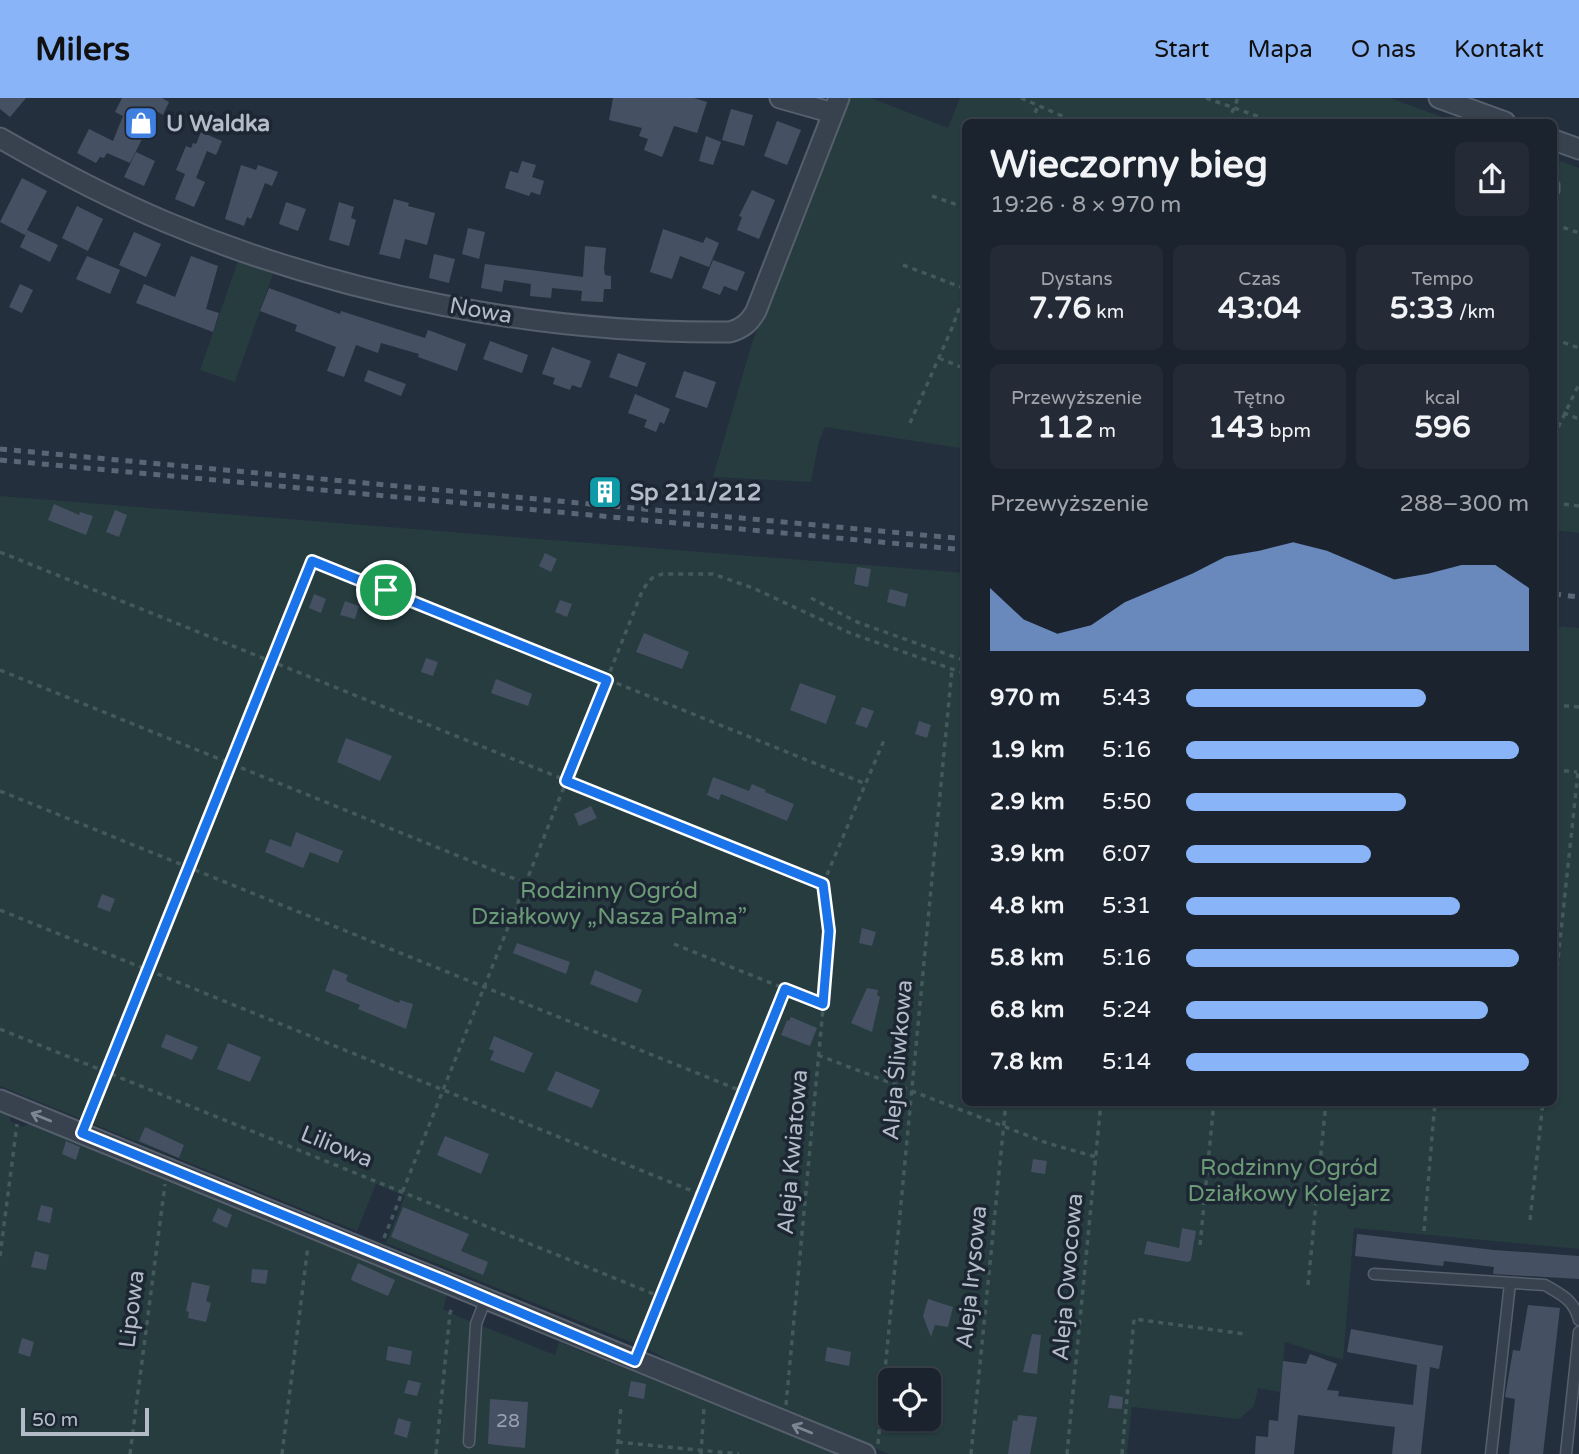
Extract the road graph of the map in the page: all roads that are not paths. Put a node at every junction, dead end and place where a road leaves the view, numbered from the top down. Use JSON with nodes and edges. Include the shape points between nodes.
{"nodes":[{"id":1,"x":780,"y":98,"type":"edge"},
{"id":2,"x":1439,"y":98,"type":"edge"},
{"id":3,"x":1474,"y":104,"type":"edge"},
{"id":4,"x":836,"y":106,"type":"edge"},
{"id":5,"x":1498,"y":119,"type":"edge"},
{"id":6,"x":0,"y":138,"type":"edge"},
{"id":7,"x":1557,"y":141,"type":"edge"},
{"id":8,"x":1579,"y":149,"type":"edge"},
{"id":9,"x":0,"y":1100,"type":"edge"},
{"id":10,"x":1374,"y":1274,"type":"dead end"},
{"id":11,"x":1510,"y":1283,"type":"junction"},
{"id":12,"x":486,"y":1298,"type":"junction"},
{"id":13,"x":1579,"y":1320,"type":"edge"},
{"id":14,"x":1579,"y":1332,"type":"edge"},
{"id":15,"x":469,"y":1442,"type":"dead end"},
{"id":16,"x":871,"y":1452,"type":"edge"},
{"id":17,"x":1491,"y":1454,"type":"edge"},
{"id":18,"x":1566,"y":1454,"type":"edge"}],
"edges":[{"from":1,"to":4,"type":"street"},
{"from":2,"to":3,"type":"street"},
{"from":3,"to":5,"type":"street"},
{"from":4,"to":6,"type":"street","name":"Nowa","via":[[756,311],[750,321],[730,332],[544,321],[321,276],[164,222]]},
{"from":7,"to":8,"type":"street"},
{"from":12,"to":9,"type":"street","one_way":true},
{"from":10,"to":11,"type":"lane"},
{"from":11,"to":13,"type":"lane","via":[[1545,1286],[1561,1294],[1575,1307]]},
{"from":11,"to":17,"type":"lane"},
{"from":12,"to":15,"type":"lane","via":[[476,1324]]},
{"from":16,"to":12,"type":"street","one_way":true,"via":[[785,1422]]},
{"from":14,"to":18,"type":"lane"}]}
